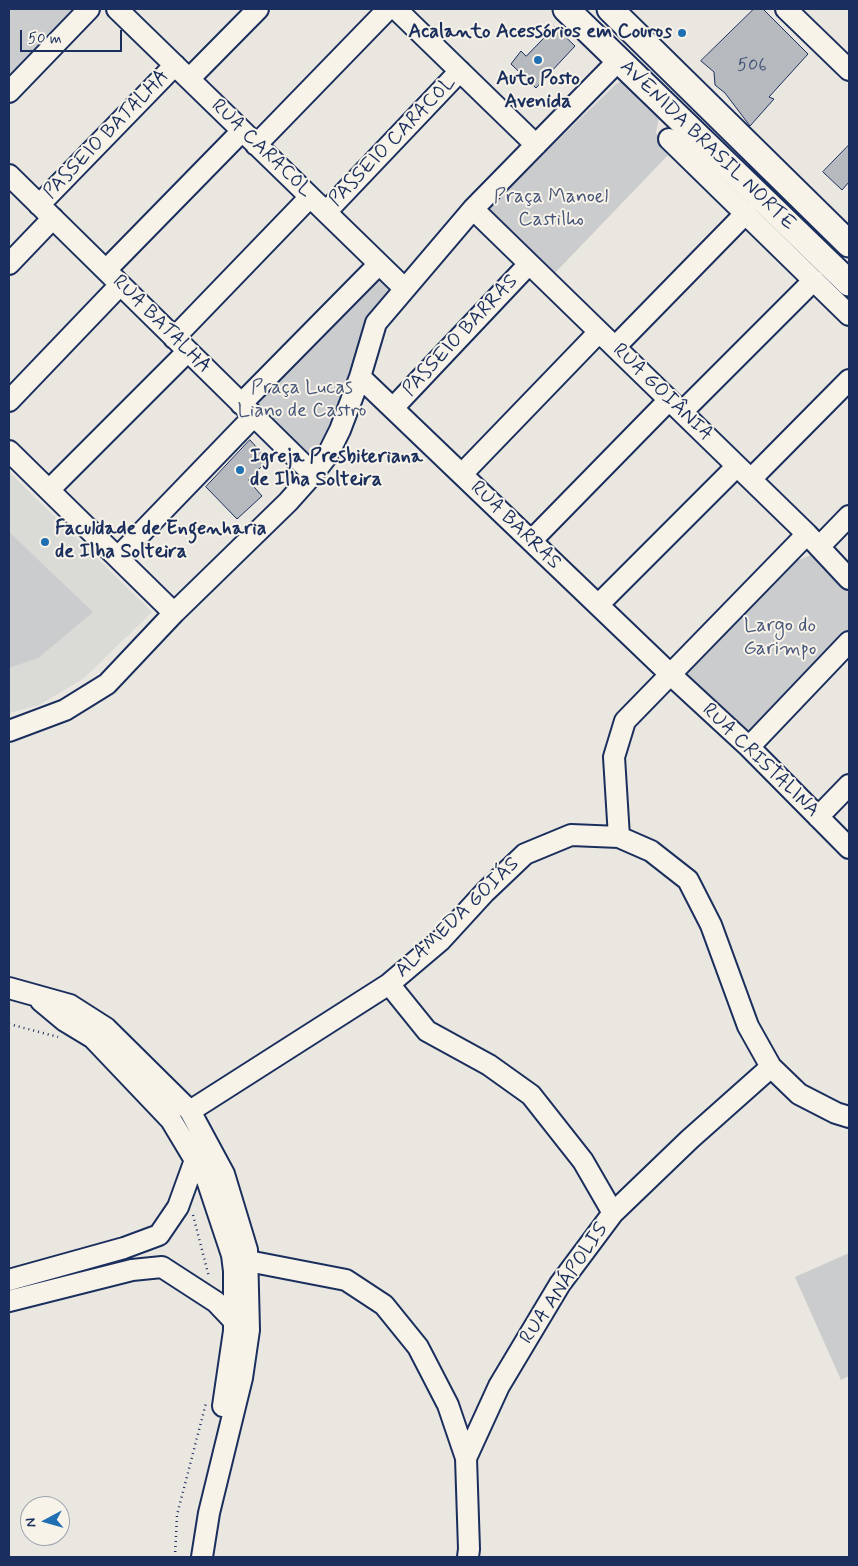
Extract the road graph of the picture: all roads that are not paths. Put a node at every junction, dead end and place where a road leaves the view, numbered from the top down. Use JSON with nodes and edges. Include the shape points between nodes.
{"nodes":[{"id":1,"x":89,"y":9,"type":"edge"},
{"id":2,"x":117,"y":9,"type":"edge"},
{"id":3,"x":258,"y":9,"type":"edge"},
{"id":4,"x":388,"y":9,"type":"edge"},
{"id":5,"x":396,"y":9,"type":"edge"},
{"id":6,"x":566,"y":9,"type":"edge"},
{"id":7,"x":610,"y":9,"type":"edge"},
{"id":8,"x":786,"y":9,"type":"edge"},
{"id":9,"x":619,"y":60,"type":"junction"},
{"id":10,"x":846,"y":60,"type":"edge"},
{"id":11,"x":175,"y":65,"type":"junction"},
{"id":12,"x":460,"y":71,"type":"junction"},
{"id":13,"x":189,"y":79,"type":"junction"},
{"id":14,"x":9,"y":92,"type":"edge"},
{"id":15,"x":242,"y":130,"type":"junction"},
{"id":16,"x":669,"y":139,"type":"dead end"},
{"id":17,"x":256,"y":144,"type":"junction"},
{"id":18,"x":536,"y":145,"type":"junction"},
{"id":19,"x":9,"y":175,"type":"edge"},
{"id":20,"x":310,"y":197,"type":"junction"},
{"id":21,"x":473,"y":209,"type":"junction"},
{"id":22,"x":46,"y":211,"type":"junction"},
{"id":23,"x":326,"y":212,"type":"junction"},
{"id":24,"x":746,"y":213,"type":"junction"},
{"id":25,"x":849,"y":244,"type":"edge"},
{"id":26,"x":9,"y":264,"type":"edge"},
{"id":27,"x":379,"y":264,"type":"junction"},
{"id":28,"x":529,"y":264,"type":"junction"},
{"id":29,"x":106,"y":270,"type":"junction"},
{"id":30,"x":814,"y":280,"type":"junction"},
{"id":31,"x":849,"y":283,"type":"edge"},
{"id":32,"x":120,"y":285,"type":"junction"},
{"id":33,"x":405,"y":289,"type":"junction"},
{"id":34,"x":849,"y":315,"type":"edge"},
{"id":35,"x":599,"y":332,"type":"junction"},
{"id":36,"x":181,"y":344,"type":"junction"},
{"id":37,"x":615,"y":347,"type":"junction"},
{"id":38,"x":360,"y":377,"type":"junction"},
{"id":39,"x":849,"y":380,"type":"edge"},
{"id":40,"x":9,"y":401,"type":"edge"},
{"id":41,"x":676,"y":406,"type":"junction"},
{"id":42,"x":393,"y":408,"type":"junction"},
{"id":43,"x":247,"y":410,"type":"junction"},
{"id":44,"x":9,"y":451,"type":"edge"},
{"id":45,"x":737,"y":466,"type":"junction"},
{"id":46,"x":313,"y":474,"type":"junction"},
{"id":47,"x":462,"y":474,"type":"junction"},
{"id":48,"x":751,"y":480,"type":"junction"},
{"id":49,"x":49,"y":490,"type":"junction"},
{"id":50,"x":849,"y":516,"type":"edge"},
{"id":51,"x":813,"y":540,"type":"junction"},
{"id":52,"x":531,"y":541,"type":"junction"},
{"id":53,"x":118,"y":557,"type":"junction"},
{"id":54,"x":847,"y":573,"type":"edge"},
{"id":55,"x":598,"y":606,"type":"junction"},
{"id":56,"x":174,"y":613,"type":"junction"},
{"id":57,"x":849,"y":642,"type":"edge"},
{"id":58,"x":670,"y":674,"type":"junction"},
{"id":59,"x":9,"y":731,"type":"edge"},
{"id":60,"x":749,"y":747,"type":"junction"},
{"id":61,"x":849,"y":785,"type":"edge"},
{"id":62,"x":818,"y":817,"type":"junction"},
{"id":63,"x":619,"y":837,"type":"junction"},
{"id":64,"x":849,"y":848,"type":"edge"},
{"id":65,"x":389,"y":984,"type":"junction"},
{"id":66,"x":9,"y":988,"type":"edge"},
{"id":67,"x":35,"y":996,"type":"junction"},
{"id":68,"x":770,"y":1068,"type":"junction"},
{"id":69,"x":190,"y":1111,"type":"junction"},
{"id":70,"x":849,"y":1117,"type":"edge"},
{"id":71,"x":195,"y":1160,"type":"junction"},
{"id":72,"x":613,"y":1212,"type":"junction"},
{"id":73,"x":134,"y":1245,"type":"junction"},
{"id":74,"x":248,"y":1261,"type":"junction"},
{"id":75,"x":139,"y":1269,"type":"junction"},
{"id":76,"x":9,"y":1280,"type":"edge"},
{"id":77,"x":9,"y":1301,"type":"edge"},
{"id":78,"x":234,"y":1321,"type":"junction"},
{"id":79,"x":466,"y":1458,"type":"junction"},
{"id":80,"x":192,"y":1557,"type":"edge"},
{"id":81,"x":202,"y":1557,"type":"edge"},
{"id":82,"x":468,"y":1557,"type":"edge"}],
"edges":[{"from":1,"to":14,"type":"street"},
{"from":2,"to":11,"type":"street","name":"RUA CARACOL"},
{"from":3,"to":13,"type":"street"},
{"from":4,"to":17,"type":"street"},
{"from":5,"to":12,"type":"street"},
{"from":6,"to":9,"type":"main road","name":"AVENIDA BRASIL NORTE"},
{"from":7,"to":25,"type":"main road","name":"AVENIDA BRASIL NORTE"},
{"from":8,"to":10,"type":"street"},
{"from":9,"to":18,"type":"street"},
{"from":9,"to":31,"type":"main road","name":"AVENIDA BRASIL NORTE"},
{"from":11,"to":13,"type":"street","name":"RUA CARACOL"},
{"from":11,"to":22,"type":"street","name":"PASSEIO BATALHA"},
{"from":12,"to":18,"type":"street"},
{"from":12,"to":23,"type":"street","name":"PASSEIO CARACOL"},
{"from":13,"to":15,"type":"street","name":"RUA CARACOL"},
{"from":15,"to":17,"type":"street","name":"RUA CARACOL"},
{"from":15,"to":29,"type":"street"},
{"from":16,"to":24,"type":"street"},
{"from":17,"to":20,"type":"street","name":"RUA CARACOL"},
{"from":18,"to":21,"type":"street"},
{"from":19,"to":22,"type":"street","name":"RUA BATALHA"},
{"from":20,"to":23,"type":"street","name":"RUA CARACOL"},
{"from":20,"to":36,"type":"street"},
{"from":21,"to":28,"type":"street","name":"RUA GOIÂNIA"},
{"from":21,"to":33,"type":"street"},
{"from":22,"to":26,"type":"street","name":"PASSEIO BATALHA"},
{"from":22,"to":29,"type":"street","name":"RUA BATALHA"},
{"from":23,"to":27,"type":"street","name":"RUA CARACOL"},
{"from":24,"to":30,"type":"street"},
{"from":24,"to":37,"type":"street"},
{"from":27,"to":33,"type":"street","name":"RUA CARACOL"},
{"from":27,"to":43,"type":"street"},
{"from":28,"to":35,"type":"street","name":"RUA GOIÂNIA"},
{"from":28,"to":42,"type":"street","name":"PASSEIO BARRAS"},
{"from":29,"to":32,"type":"street","name":"RUA BATALHA"},
{"from":30,"to":34,"type":"street"},
{"from":30,"to":41,"type":"street"},
{"from":32,"to":36,"type":"street","name":"RUA BATALHA"},
{"from":32,"to":40,"type":"street"},
{"from":33,"to":38,"type":"street","via":[[376,323]]},
{"from":35,"to":37,"type":"street","name":"RUA GOIÂNIA"},
{"from":35,"to":47,"type":"street"},
{"from":36,"to":43,"type":"street","name":"RUA BATALHA"},
{"from":36,"to":49,"type":"street"},
{"from":37,"to":41,"type":"street","name":"RUA GOIÂNIA"},
{"from":38,"to":42,"type":"street","name":"RUA BARRAS"},
{"from":38,"to":46,"type":"street","via":[[340,430],[327,456]]},
{"from":39,"to":48,"type":"street"},
{"from":41,"to":45,"type":"street","name":"RUA GOIÂNIA"},
{"from":41,"to":52,"type":"street"},
{"from":42,"to":47,"type":"street","name":"RUA BARRAS"},
{"from":43,"to":46,"type":"street","name":"RUA BATALHA"},
{"from":43,"to":53,"type":"street"},
{"from":44,"to":49,"type":"street"},
{"from":45,"to":48,"type":"street","name":"RUA GOIÂNIA"},
{"from":45,"to":55,"type":"street"},
{"from":46,"to":56,"type":"street"},
{"from":47,"to":52,"type":"street","name":"RUA BARRAS"},
{"from":48,"to":51,"type":"street","name":"RUA GOIÂNIA"},
{"from":49,"to":53,"type":"street"},
{"from":50,"to":51,"type":"street"},
{"from":51,"to":54,"type":"street","name":"RUA GOIÂNIA"},
{"from":51,"to":58,"type":"street"},
{"from":52,"to":55,"type":"street","name":"RUA BARRAS"},
{"from":53,"to":56,"type":"street"},
{"from":55,"to":58,"type":"street","name":"RUA BARRAS"},
{"from":56,"to":59,"type":"street","via":[[107,684],[65,710]]},
{"from":57,"to":60,"type":"street"},
{"from":58,"to":60,"type":"street","name":"RUA CRISTALINA"},
{"from":58,"to":63,"type":"street","via":[[625,722],[622,730],[614,757]]},
{"from":60,"to":62,"type":"street","name":"RUA CRISTALINA"},
{"from":61,"to":62,"type":"street"},
{"from":62,"to":64,"type":"street","name":"RUA CRISTALINA"},
{"from":63,"to":65,"type":"street","name":"ALAMEDA GOIÁS","via":[[571,835],[525,854],[441,940]]},
{"from":63,"to":68,"type":"street","name":"ALAMEDA GOIÁS","via":[[651,851],[688,880],[711,925],[748,1026]]},
{"from":65,"to":69,"type":"street","name":"ALAMEDA GOIÁS"},
{"from":65,"to":72,"type":"street","via":[[427,1031],[490,1065],[531,1094],[582,1161]]},
{"from":66,"to":67,"type":"street"},
{"from":67,"to":69,"type":"street","via":[[70,1005],[106,1028]]},
{"from":67,"to":71,"type":"street","via":[[65,1021],[94,1038],[171,1120]]},
{"from":68,"to":70,"type":"street","name":"ALAMEDA GOIÁS","via":[[799,1094]]},
{"from":68,"to":72,"type":"street","name":"RUA ANÁPOLIS"},
{"from":69,"to":74,"type":"street","via":[[224,1174]]},
{"from":71,"to":73,"type":"street","via":[[178,1207],[159,1235]]},
{"from":71,"to":78,"type":"street","via":[[207,1180],[232,1255]]},
{"from":72,"to":79,"type":"street","name":"RUA ANÁPOLIS","via":[[560,1284],[504,1377]]},
{"from":73,"to":75,"type":"street"},
{"from":73,"to":76,"type":"street"},
{"from":74,"to":79,"type":"street","via":[[346,1280],[384,1305],[418,1348],[448,1405]]},
{"from":74,"to":81,"type":"street","via":[[250,1330]]},
{"from":75,"to":77,"type":"street"},
{"from":75,"to":78,"type":"street","via":[[162,1267],[216,1302]]},
{"from":78,"to":80,"type":"street","via":[[221,1424],[199,1511]]},
{"from":79,"to":82,"type":"street","name":"RUA ANÁPOLIS"}]}
